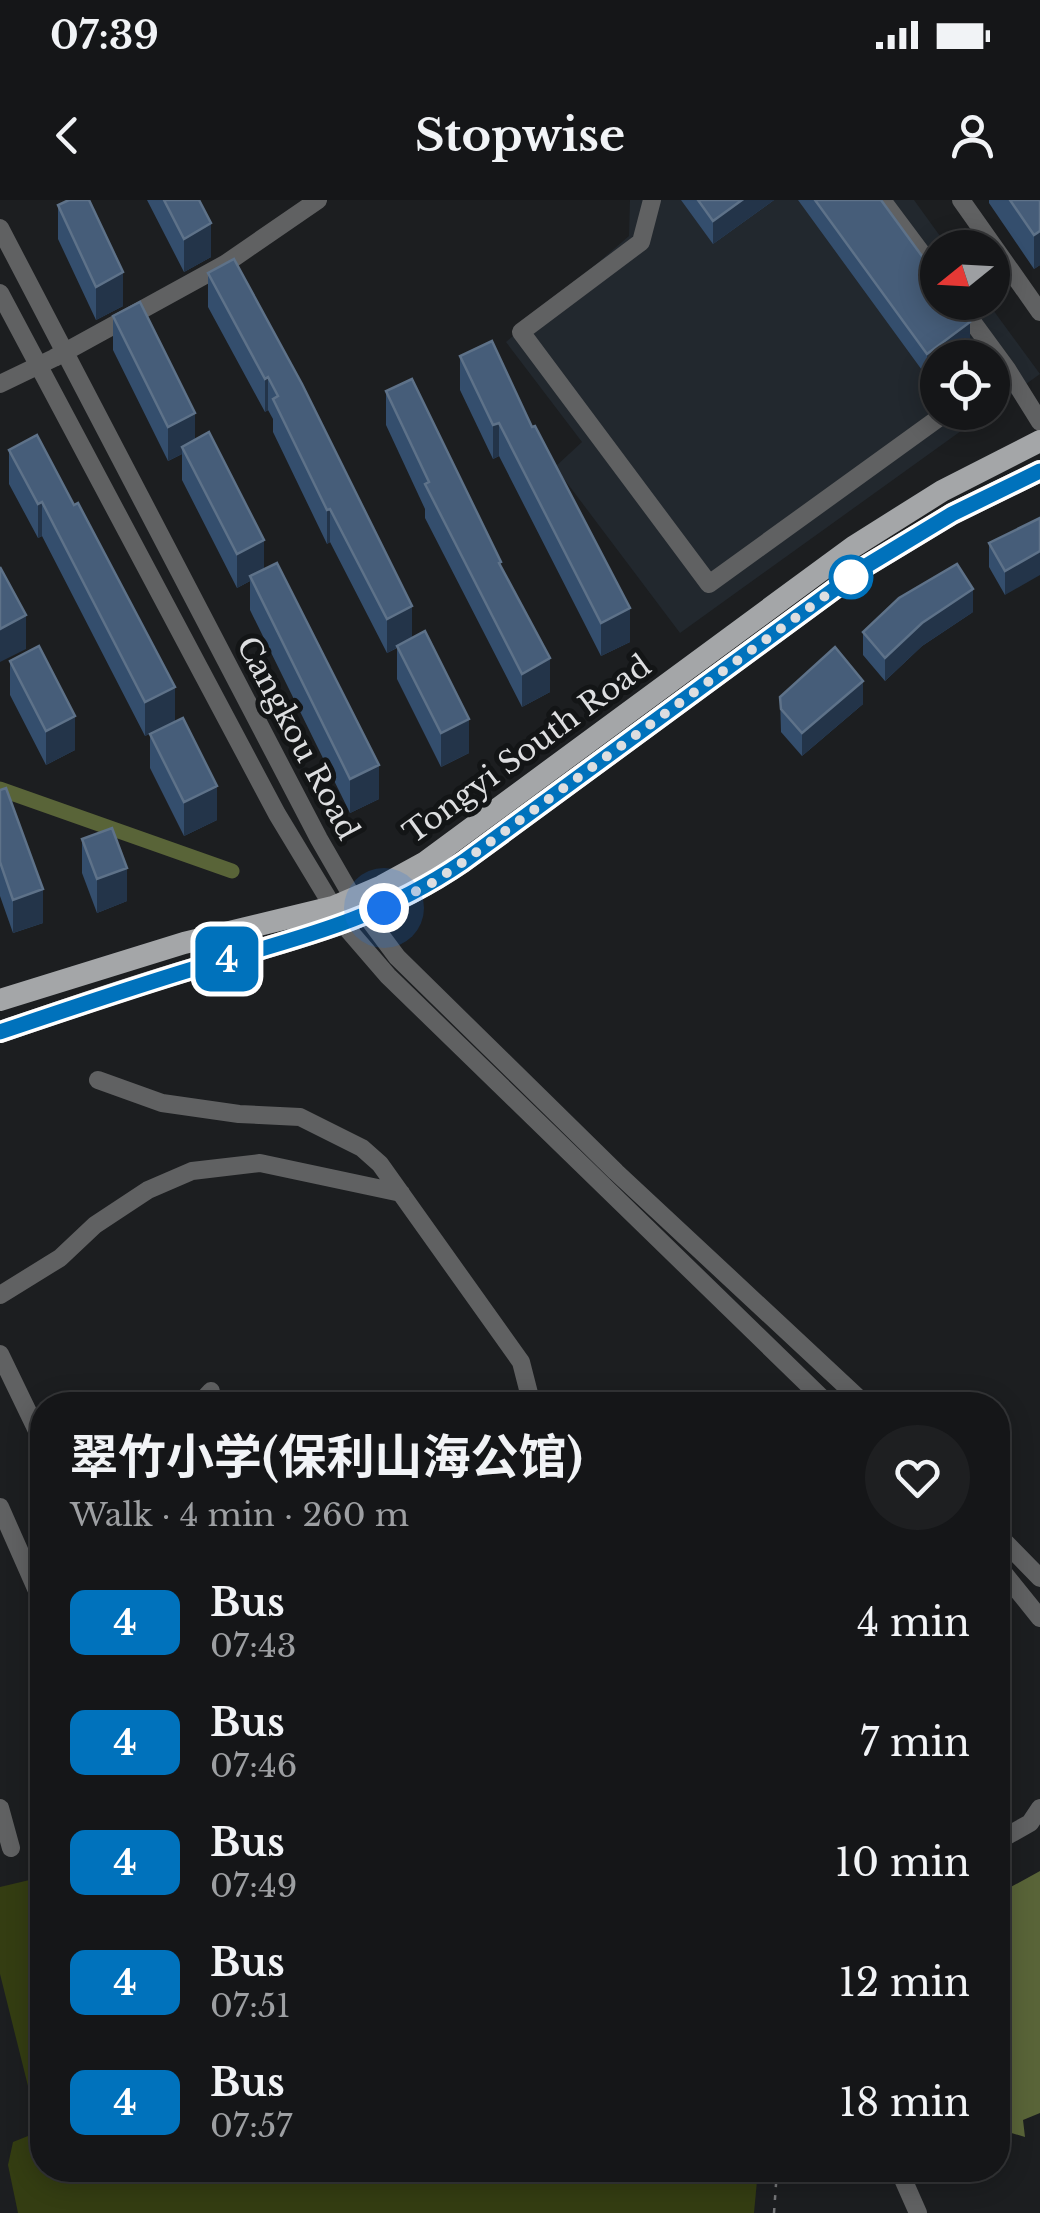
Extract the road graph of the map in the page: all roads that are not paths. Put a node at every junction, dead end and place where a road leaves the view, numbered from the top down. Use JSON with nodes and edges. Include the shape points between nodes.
{"nodes":[{"id":1,"x":318,"y":200,"type":"edge"},
{"id":2,"x":652,"y":200,"type":"edge"},
{"id":3,"x":882,"y":200,"type":"edge"},
{"id":4,"x":962,"y":200,"type":"edge"},
{"id":5,"x":0,"y":228,"type":"edge"},
{"id":6,"x":920,"y":250,"type":"edge"},
{"id":7,"x":1033,"y":287,"type":"edge"},
{"id":8,"x":0,"y":293,"type":"edge"},
{"id":9,"x":1040,"y":312,"type":"edge"},
{"id":10,"x":65,"y":352,"type":"junction"},
{"id":11,"x":40,"y":364,"type":"junction"},
{"id":12,"x":0,"y":384,"type":"edge"},
{"id":13,"x":1010,"y":386,"type":"edge"},
{"id":14,"x":1040,"y":422,"type":"edge"},
{"id":15,"x":922,"y":430,"type":"edge"},
{"id":16,"x":1040,"y":441,"type":"edge"},
{"id":17,"x":1040,"y":471,"type":"edge"},
{"id":18,"x":349,"y":912,"type":"junction"},
{"id":19,"x":0,"y":1000,"type":"edge"},
{"id":20,"x":0,"y":1032,"type":"edge"},
{"id":21,"x":98,"y":1080,"type":"dead end"},
{"id":22,"x":401,"y":1192,"type":"junction"},
{"id":23,"x":0,"y":1295,"type":"edge"},
{"id":24,"x":0,"y":1354,"type":"edge"},
{"id":25,"x":529,"y":1392,"type":"edge"},
{"id":26,"x":815,"y":1392,"type":"edge"},
{"id":27,"x":852,"y":1392,"type":"edge"},
{"id":28,"x":30,"y":1416,"type":"edge"},
{"id":29,"x":0,"y":1507,"type":"edge"},
{"id":30,"x":1010,"y":1547,"type":"edge"},
{"id":31,"x":30,"y":1575,"type":"edge"},
{"id":32,"x":1040,"y":1578,"type":"edge"},
{"id":33,"x":1010,"y":1581,"type":"edge"},
{"id":34,"x":1040,"y":1618,"type":"edge"},
{"id":35,"x":0,"y":1808,"type":"edge"},
{"id":36,"x":1040,"y":1808,"type":"edge"},
{"id":37,"x":1010,"y":1834,"type":"edge"},
{"id":38,"x":11,"y":1848,"type":"dead end"},
{"id":39,"x":904,"y":2182,"type":"edge"},
{"id":40,"x":918,"y":2213,"type":"edge"}],
"edges":[{"from":1,"to":10,"type":"street","via":[[225,264]]},
{"from":2,"to":15,"type":"street","via":[[640,242],[520,332],[709,584]]},
{"from":3,"to":6,"type":"street"},
{"from":4,"to":7,"type":"street"},
{"from":5,"to":10,"type":"street","name":"Cangkou Road"},
{"from":7,"to":9,"type":"street"},
{"from":8,"to":11,"type":"street","name":"Cangkou Road"},
{"from":10,"to":11,"type":"street"},
{"from":10,"to":18,"type":"street","name":"Cangkou Road"},
{"from":11,"to":12,"type":"street"},
{"from":11,"to":18,"type":"street","name":"Cangkou Road","via":[[277,814]]},
{"from":13,"to":14,"type":"street"},
{"from":16,"to":18,"type":"main road","name":"Tongyi South Road","via":[[852,547]]},
{"from":17,"to":18,"type":"main road","name":"Tongyi South Road","via":[[866,566],[432,883]]},
{"from":18,"to":19,"type":"main road","name":"Tongyi South Road","via":[[184,943]]},
{"from":18,"to":20,"type":"main road","name":"Tongyi South Road"},
{"from":18,"to":26,"type":"street","name":"Cangkou Road","via":[[388,976]]},
{"from":18,"to":27,"type":"street","name":"Cangkou Road"},
{"from":21,"to":22,"type":"street","via":[[162,1103],[300,1118],[362,1148]]},
{"from":22,"to":23,"type":"street","via":[[260,1163],[192,1171],[148,1190]]},
{"from":22,"to":25,"type":"street","via":[[521,1362]]},
{"from":24,"to":28,"type":"street"},
{"from":29,"to":31,"type":"street"},
{"from":30,"to":32,"type":"street"},
{"from":33,"to":34,"type":"street"},
{"from":35,"to":38,"type":"street"},
{"from":36,"to":37,"type":"street"},
{"from":39,"to":40,"type":"street"}]}
